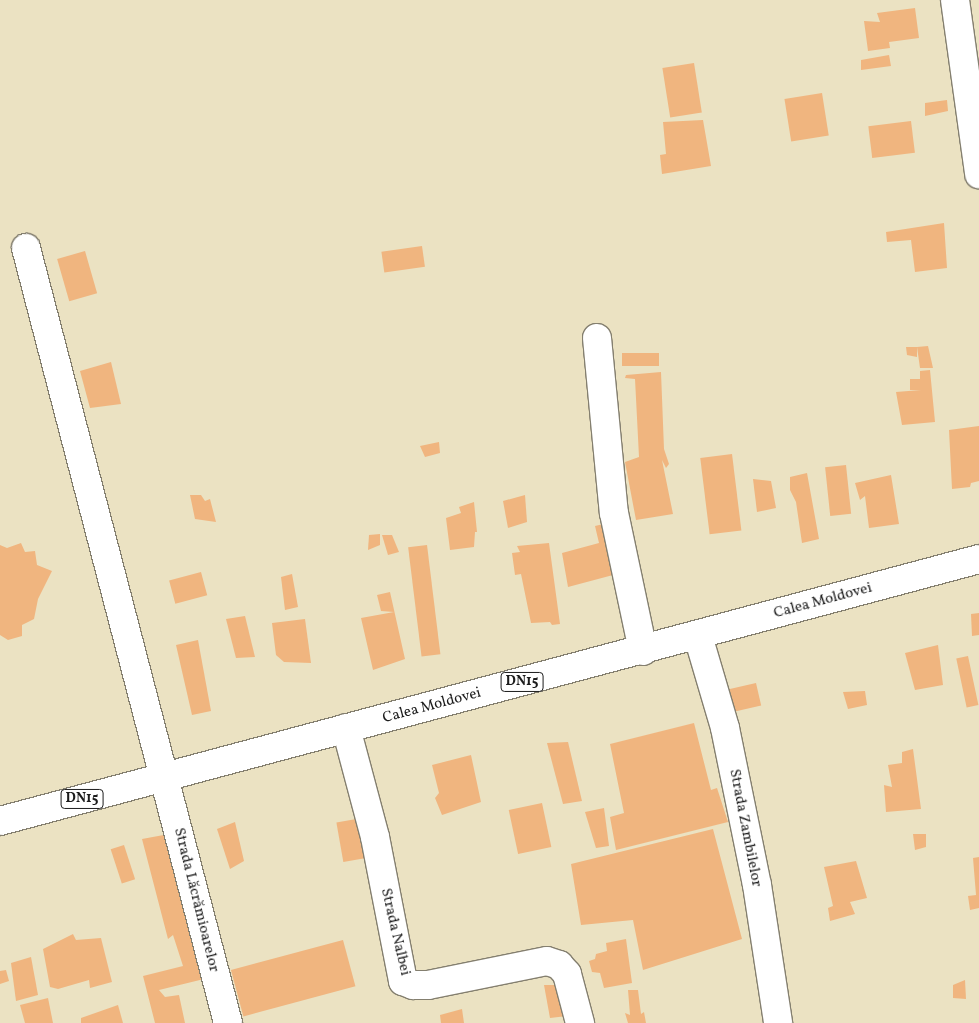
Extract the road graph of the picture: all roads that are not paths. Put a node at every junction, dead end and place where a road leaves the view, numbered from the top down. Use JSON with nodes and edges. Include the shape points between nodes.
{"nodes":[{"id":1,"x":955,"y":0,"type":"edge"},
{"id":2,"x":979,"y":174,"type":"edge"},
{"id":3,"x":26,"y":248,"type":"dead end"},
{"id":4,"x":597,"y":338,"type":"dead end"},
{"id":5,"x":979,"y":559,"type":"edge"},
{"id":6,"x":698,"y":636,"type":"junction"},
{"id":7,"x":643,"y":651,"type":"junction"},
{"id":8,"x":346,"y":728,"type":"junction"},
{"id":9,"x":165,"y":776,"type":"junction"},
{"id":10,"x":0,"y":821,"type":"edge"},
{"id":11,"x":228,"y":1023,"type":"edge"},
{"id":12,"x":580,"y":1023,"type":"edge"},
{"id":13,"x":778,"y":1023,"type":"edge"}],
"edges":[{"from":1,"to":2,"type":"street"},
{"from":3,"to":9,"type":"street","name":"Strada Lăcrămioarelor"},
{"from":4,"to":7,"type":"street","via":[[614,513]]},
{"from":5,"to":6,"type":"street","name":"Calea Moldovei","number":"DN15"},
{"from":6,"to":7,"type":"street","name":"Calea Moldovei","number":"DN15"},
{"from":6,"to":13,"type":"street","name":"Strada Zambilelor","via":[[725,728],[757,885]]},
{"from":7,"to":8,"type":"street","name":"Calea Moldovei","number":"DN15"},
{"from":8,"to":9,"type":"street","name":"Calea Moldovei","number":"DN15"},
{"from":8,"to":12,"type":"street","name":"Strada Nalbei","via":[[375,837],[404,981],[428,985],[548,961],[559,965],[567,974]]},
{"from":9,"to":10,"type":"street","name":"Calea Moldovei","number":"DN15"},
{"from":9,"to":11,"type":"street","name":"Strada Lăcrămioarelor"}]}
